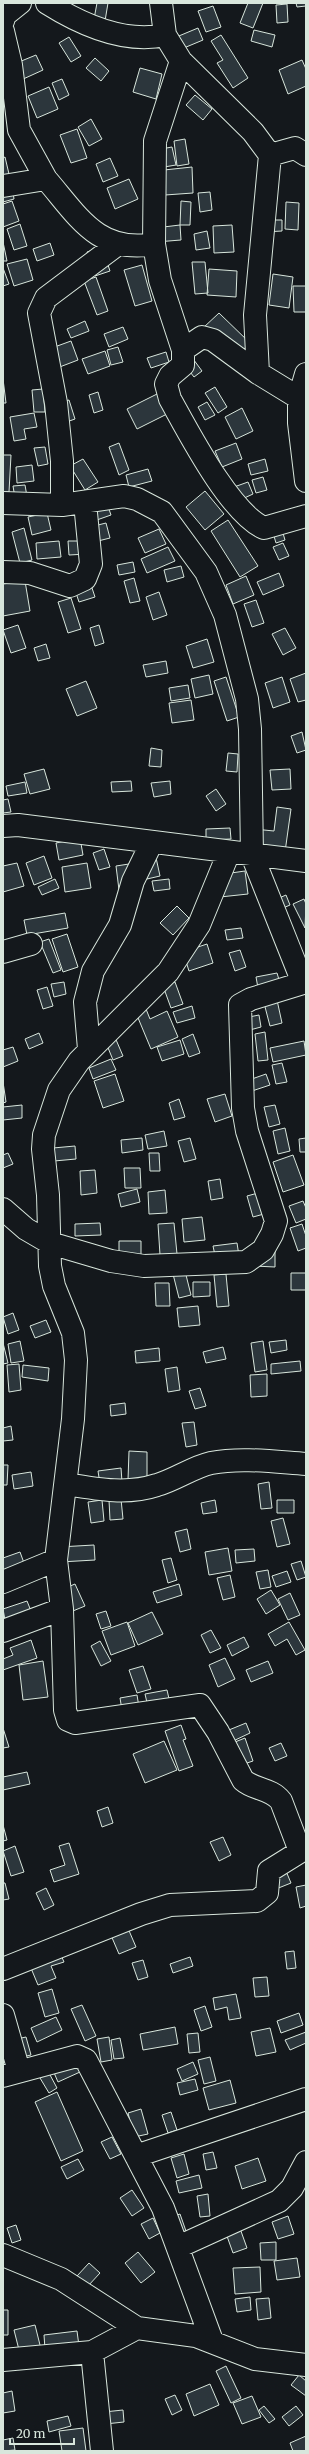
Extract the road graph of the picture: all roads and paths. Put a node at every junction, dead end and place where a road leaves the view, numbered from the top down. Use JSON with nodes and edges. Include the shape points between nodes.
{"nodes":[{"id":1,"x":20,"y":3,"type":"edge"},
{"id":2,"x":161,"y":3,"type":"edge"},
{"id":3,"x":55,"y":5,"type":"edge"},
{"id":4,"x":3,"y":21,"type":"edge"},
{"id":5,"x":3,"y":31,"type":"edge"},
{"id":6,"x":165,"y":35,"type":"junction"},
{"id":7,"x":181,"y":61,"type":"junction"},
{"id":8,"x":270,"y":155,"type":"junction"},
{"id":9,"x":306,"y":155,"type":"edge"},
{"id":10,"x":46,"y":179,"type":"junction"},
{"id":11,"x":3,"y":186,"type":"edge"},
{"id":12,"x":118,"y":244,"type":"junction"},
{"id":13,"x":154,"y":244,"type":"junction"},
{"id":14,"x":182,"y":350,"type":"junction"},
{"id":15,"x":258,"y":373,"type":"junction"},
{"id":16,"x":306,"y":374,"type":"edge"},
{"id":17,"x":299,"y":398,"type":"junction"},
{"id":18,"x":306,"y":481,"type":"edge"},
{"id":19,"x":3,"y":502,"type":"edge"},
{"id":20,"x":85,"y":503,"type":"junction"},
{"id":21,"x":62,"y":505,"type":"junction"},
{"id":22,"x":306,"y":516,"type":"edge"},
{"id":23,"x":3,"y":572,"type":"edge"},
{"id":24,"x":3,"y":826,"type":"edge"},
{"id":25,"x":152,"y":842,"type":"junction"},
{"id":26,"x":229,"y":852,"type":"junction"},
{"id":27,"x":252,"y":855,"type":"junction"},
{"id":28,"x":306,"y":861,"type":"edge"},
{"id":29,"x":31,"y":944,"type":"dead end"},
{"id":30,"x":3,"y":952,"type":"edge"},
{"id":31,"x":304,"y":984,"type":"edge"},
{"id":32,"x":89,"y":1049,"type":"junction"},
{"id":33,"x":3,"y":1209,"type":"edge"},
{"id":34,"x":50,"y":1243,"type":"junction"},
{"id":35,"x":306,"y":1464,"type":"edge"},
{"id":36,"x":66,"y":1484,"type":"junction"},
{"id":37,"x":56,"y":1560,"type":"junction"},
{"id":38,"x":3,"y":1582,"type":"edge"},
{"id":39,"x":62,"y":1609,"type":"junction"},
{"id":40,"x":3,"y":1631,"type":"edge"},
{"id":41,"x":303,"y":1850,"type":"edge"},
{"id":42,"x":3,"y":1969,"type":"edge"},
{"id":43,"x":3,"y":2015,"type":"edge"},
{"id":44,"x":11,"y":2074,"type":"edge"},
{"id":45,"x":306,"y":2099,"type":"edge"},
{"id":46,"x":136,"y":2156,"type":"junction"},
{"id":47,"x":306,"y":2162,"type":"edge"},
{"id":48,"x":178,"y":2247,"type":"junction"},
{"id":49,"x":3,"y":2256,"type":"edge"},
{"id":50,"x":137,"y":2328,"type":"junction"},
{"id":51,"x":212,"y":2341,"type":"junction"},
{"id":52,"x":92,"y":2352,"type":"junction"},
{"id":53,"x":3,"y":2360,"type":"edge"},
{"id":54,"x":306,"y":2365,"type":"edge"},
{"id":55,"x":102,"y":2451,"type":"edge"}],
"edges":[{"from":1,"to":4,"type":"street","via":[[5,15]]},
{"from":2,"to":6,"type":"street"},
{"from":3,"to":6,"type":"street","via":[[107,32],[138,39]]},
{"from":5,"to":10,"type":"street","via":[[11,66],[19,130]]},
{"from":6,"to":7,"type":"street"},
{"from":7,"to":8,"type":"street","via":[[253,132]]},
{"from":7,"to":13,"type":"street","via":[[155,141]]},
{"from":8,"to":9,"type":"street","via":[[295,148]]},
{"from":8,"to":15,"type":"street","via":[[255,315]]},
{"from":10,"to":11,"type":"street"},
{"from":10,"to":12,"type":"street","via":[[87,226],[104,239]]},
{"from":12,"to":13,"type":"street","via":[[136,247]]},
{"from":12,"to":21,"type":"street","via":[[46,298],[39,313],[56,403],[62,461]]},
{"from":13,"to":14,"type":"street","via":[[160,280]]},
{"from":14,"to":15,"type":"street","via":[[202,337],[208,338]]},
{"from":14,"to":22,"type":"street","via":[[183,365],[170,376],[166,384],[170,399],[225,491],[248,518],[264,528]]},
{"from":15,"to":17,"type":"street"},
{"from":16,"to":17,"type":"street"},
{"from":17,"to":18,"type":"street","via":[[299,423]]},
{"from":19,"to":21,"type":"street"},
{"from":20,"to":21,"type":"street"},
{"from":20,"to":23,"type":"street","via":[[91,564],[85,579],[70,586],[30,573]]},
{"from":20,"to":27,"type":"street","via":[[124,496],[151,505],[162,512],[174,526],[206,572],[225,615],[247,699],[250,729]]},
{"from":24,"to":25,"type":"street","via":[[18,825]]},
{"from":25,"to":26,"type":"street"},
{"from":25,"to":32,"type":"street","via":[[133,881],[120,926],[93,971],[88,985],[85,1002]]},
{"from":26,"to":27,"type":"street"},
{"from":26,"to":32,"type":"street","via":[[199,925],[168,972]]},
{"from":27,"to":28,"type":"street"},
{"from":27,"to":31,"type":"street"},
{"from":29,"to":30,"type":"street"},
{"from":31,"to":34,"type":"street","via":[[251,999],[240,1005],[243,1108],[247,1131],[276,1221],[263,1250],[246,1262],[144,1266],[111,1261]]},
{"from":32,"to":34,"type":"street","via":[[59,1090],[44,1135],[43,1155]]},
{"from":33,"to":34,"type":"street","via":[[26,1229]]},
{"from":34,"to":36,"type":"street","via":[[50,1266],[54,1286],[72,1333],[76,1360]]},
{"from":35,"to":36,"type":"street","via":[[244,1461],[212,1463],[156,1486],[135,1490],[105,1490]]},
{"from":36,"to":37,"type":"street"},
{"from":37,"to":38,"type":"street"},
{"from":37,"to":39,"type":"street"},
{"from":39,"to":40,"type":"street"},
{"from":39,"to":41,"type":"street","via":[[64,1703],[68,1720],[75,1723],[200,1705],[218,1732],[243,1780],[249,1786],[278,1796]]},
{"from":41,"to":42,"type":"street","via":[[269,1871],[267,1894],[258,1901],[170,1905]]},
{"from":43,"to":44,"type":"street"},
{"from":44,"to":46,"type":"street","via":[[77,2056],[86,2060]]},
{"from":45,"to":46,"type":"street"},
{"from":46,"to":48,"type":"street","via":[[163,2208]]},
{"from":47,"to":48,"type":"street","via":[[292,2188],[279,2201]]},
{"from":48,"to":51,"type":"street"},
{"from":49,"to":50,"type":"street","via":[[61,2279]]},
{"from":50,"to":51,"type":"street","via":[[196,2336]]},
{"from":50,"to":52,"type":"street"},
{"from":51,"to":54,"type":"street","via":[[255,2360]]},
{"from":52,"to":53,"type":"street"},
{"from":52,"to":55,"type":"street"}]}
